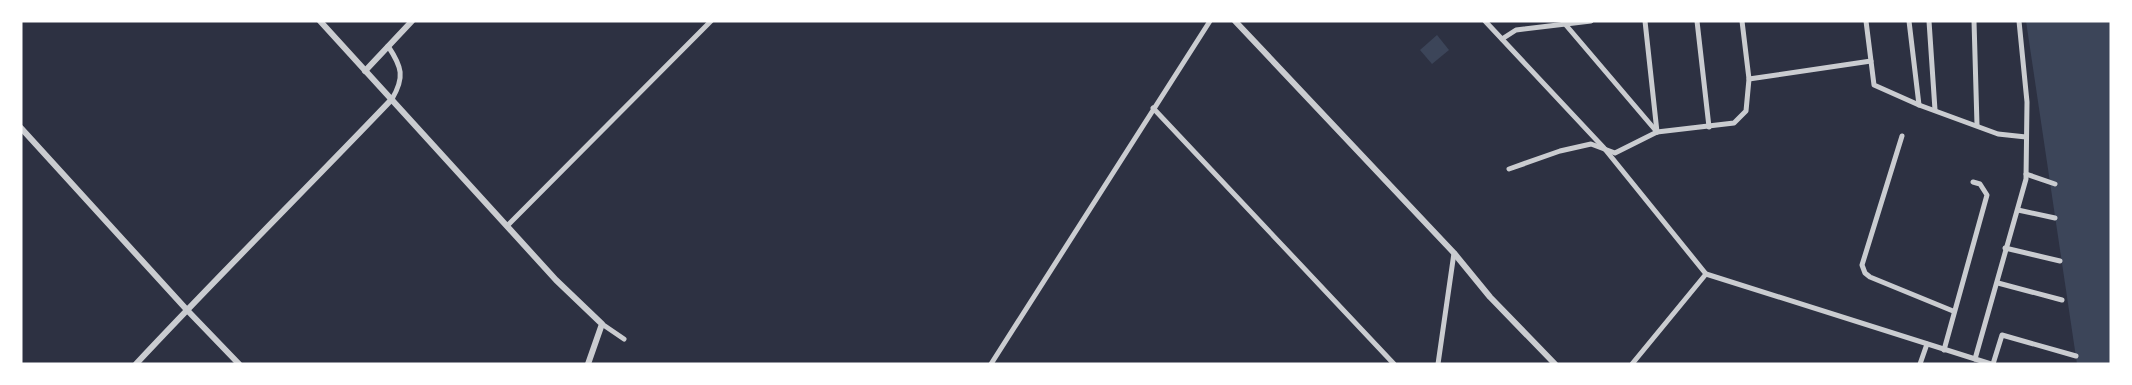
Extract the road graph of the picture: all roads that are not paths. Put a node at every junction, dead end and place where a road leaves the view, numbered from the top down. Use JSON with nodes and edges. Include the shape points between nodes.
{"nodes":[{"id":1,"x":320,"y":21,"type":"edge"},
{"id":2,"x":412,"y":21,"type":"edge"},
{"id":3,"x":711,"y":21,"type":"edge"},
{"id":4,"x":1210,"y":21,"type":"edge"},
{"id":5,"x":1235,"y":21,"type":"edge"},
{"id":6,"x":1485,"y":21,"type":"edge"},
{"id":7,"x":1591,"y":21,"type":"edge"},
{"id":8,"x":1645,"y":21,"type":"edge"},
{"id":9,"x":1697,"y":21,"type":"edge"},
{"id":10,"x":1742,"y":21,"type":"edge"},
{"id":11,"x":1866,"y":21,"type":"edge"},
{"id":12,"x":1909,"y":21,"type":"edge"},
{"id":13,"x":1929,"y":21,"type":"edge"},
{"id":14,"x":1974,"y":21,"type":"edge"},
{"id":15,"x":2019,"y":21,"type":"edge"},
{"id":16,"x":1565,"y":24,"type":"junction"},
{"id":17,"x":1502,"y":39,"type":"junction"},
{"id":18,"x":388,"y":46,"type":"junction"},
{"id":19,"x":1871,"y":61,"type":"junction"},
{"id":20,"x":365,"y":70,"type":"junction"},
{"id":21,"x":1749,"y":79,"type":"junction"},
{"id":22,"x":392,"y":99,"type":"junction"},
{"id":23,"x":1919,"y":106,"type":"junction"},
{"id":24,"x":1153,"y":108,"type":"junction"},
{"id":25,"x":1935,"y":110,"type":"junction"},
{"id":26,"x":1977,"y":125,"type":"junction"},
{"id":27,"x":1709,"y":127,"type":"junction"},
{"id":28,"x":21,"y":128,"type":"edge"},
{"id":29,"x":1657,"y":132,"type":"junction"},
{"id":30,"x":1902,"y":136,"type":"dead end"},
{"id":31,"x":2026,"y":137,"type":"junction"},
{"id":32,"x":1604,"y":148,"type":"junction"},
{"id":33,"x":1509,"y":170,"type":"dead end"},
{"id":34,"x":2026,"y":174,"type":"junction"},
{"id":35,"x":1973,"y":182,"type":"dead end"},
{"id":36,"x":2055,"y":184,"type":"dead end"},
{"id":37,"x":2018,"y":210,"type":"junction"},
{"id":38,"x":2055,"y":218,"type":"dead end"},
{"id":39,"x":507,"y":226,"type":"junction"},
{"id":40,"x":2005,"y":248,"type":"junction"},
{"id":41,"x":1454,"y":253,"type":"junction"},
{"id":42,"x":2060,"y":260,"type":"dead end"},
{"id":43,"x":1706,"y":274,"type":"junction"},
{"id":44,"x":1998,"y":283,"type":"junction"},
{"id":45,"x":2062,"y":300,"type":"dead end"},
{"id":46,"x":187,"y":310,"type":"junction"},
{"id":47,"x":1954,"y":311,"type":"junction"},
{"id":48,"x":602,"y":324,"type":"junction"},
{"id":49,"x":624,"y":339,"type":"dead end"},
{"id":50,"x":1927,"y":344,"type":"junction"},
{"id":51,"x":1944,"y":350,"type":"junction"},
{"id":52,"x":2076,"y":356,"type":"dead end"},
{"id":53,"x":1975,"y":359,"type":"junction"},
{"id":54,"x":136,"y":364,"type":"edge"},
{"id":55,"x":239,"y":364,"type":"edge"},
{"id":56,"x":588,"y":364,"type":"edge"},
{"id":57,"x":991,"y":364,"type":"edge"},
{"id":58,"x":1394,"y":364,"type":"edge"},
{"id":59,"x":1438,"y":364,"type":"edge"},
{"id":60,"x":1554,"y":364,"type":"edge"},
{"id":61,"x":1632,"y":364,"type":"edge"},
{"id":62,"x":1920,"y":364,"type":"edge"},
{"id":63,"x":1992,"y":364,"type":"edge"}],
"edges":[{"from":1,"to":20,"type":"street"},
{"from":2,"to":18,"type":"street"},
{"from":3,"to":39,"type":"street"},
{"from":4,"to":24,"type":"street"},
{"from":5,"to":41,"type":"street"},
{"from":6,"to":17,"type":"street"},
{"from":7,"to":16,"type":"street"},
{"from":8,"to":29,"type":"street"},
{"from":9,"to":27,"type":"street"},
{"from":10,"to":21,"type":"street"},
{"from":11,"to":19,"type":"street"},
{"from":12,"to":23,"type":"street"},
{"from":13,"to":25,"type":"street"},
{"from":14,"to":26,"type":"street"},
{"from":15,"to":31,"type":"street","via":[[2027,102]]},
{"from":16,"to":17,"type":"street","via":[[1516,30]]},
{"from":16,"to":29,"type":"street"},
{"from":17,"to":32,"type":"street"},
{"from":18,"to":20,"type":"street"},
{"from":18,"to":22,"type":"street","via":[[397,60],[401,78]]},
{"from":19,"to":21,"type":"street"},
{"from":19,"to":23,"type":"street","via":[[1874,85]]},
{"from":20,"to":22,"type":"street"},
{"from":21,"to":27,"type":"street","via":[[1746,111],[1734,124]]},
{"from":22,"to":39,"type":"street"},
{"from":22,"to":46,"type":"street"},
{"from":23,"to":25,"type":"street"},
{"from":24,"to":57,"type":"street"},
{"from":24,"to":58,"type":"street"},
{"from":25,"to":26,"type":"street"},
{"from":26,"to":31,"type":"street","via":[[1998,134]]},
{"from":27,"to":29,"type":"street"},
{"from":28,"to":46,"type":"street"},
{"from":29,"to":32,"type":"street","via":[[1615,152]]},
{"from":30,"to":47,"type":"street","via":[[1862,265],[1870,277]]},
{"from":31,"to":34,"type":"street"},
{"from":32,"to":33,"type":"street","via":[[1591,144],[1560,151]]},
{"from":32,"to":43,"type":"street"},
{"from":34,"to":36,"type":"street"},
{"from":34,"to":37,"type":"street"},
{"from":35,"to":47,"type":"street","via":[[1980,184],[1987,195]]},
{"from":37,"to":38,"type":"street"},
{"from":37,"to":40,"type":"street"},
{"from":39,"to":48,"type":"street"},
{"from":40,"to":42,"type":"street"},
{"from":40,"to":44,"type":"street"},
{"from":41,"to":59,"type":"street"},
{"from":41,"to":60,"type":"street","via":[[1490,297]]},
{"from":43,"to":50,"type":"street"},
{"from":43,"to":61,"type":"street"},
{"from":44,"to":45,"type":"street"},
{"from":44,"to":53,"type":"street"},
{"from":46,"to":54,"type":"street"},
{"from":46,"to":55,"type":"street"},
{"from":47,"to":51,"type":"street"},
{"from":48,"to":49,"type":"street"},
{"from":48,"to":56,"type":"street"},
{"from":50,"to":51,"type":"street"},
{"from":50,"to":62,"type":"street"},
{"from":51,"to":53,"type":"street"},
{"from":52,"to":63,"type":"street","via":[[2002,335]]},
{"from":53,"to":63,"type":"street"}]}
